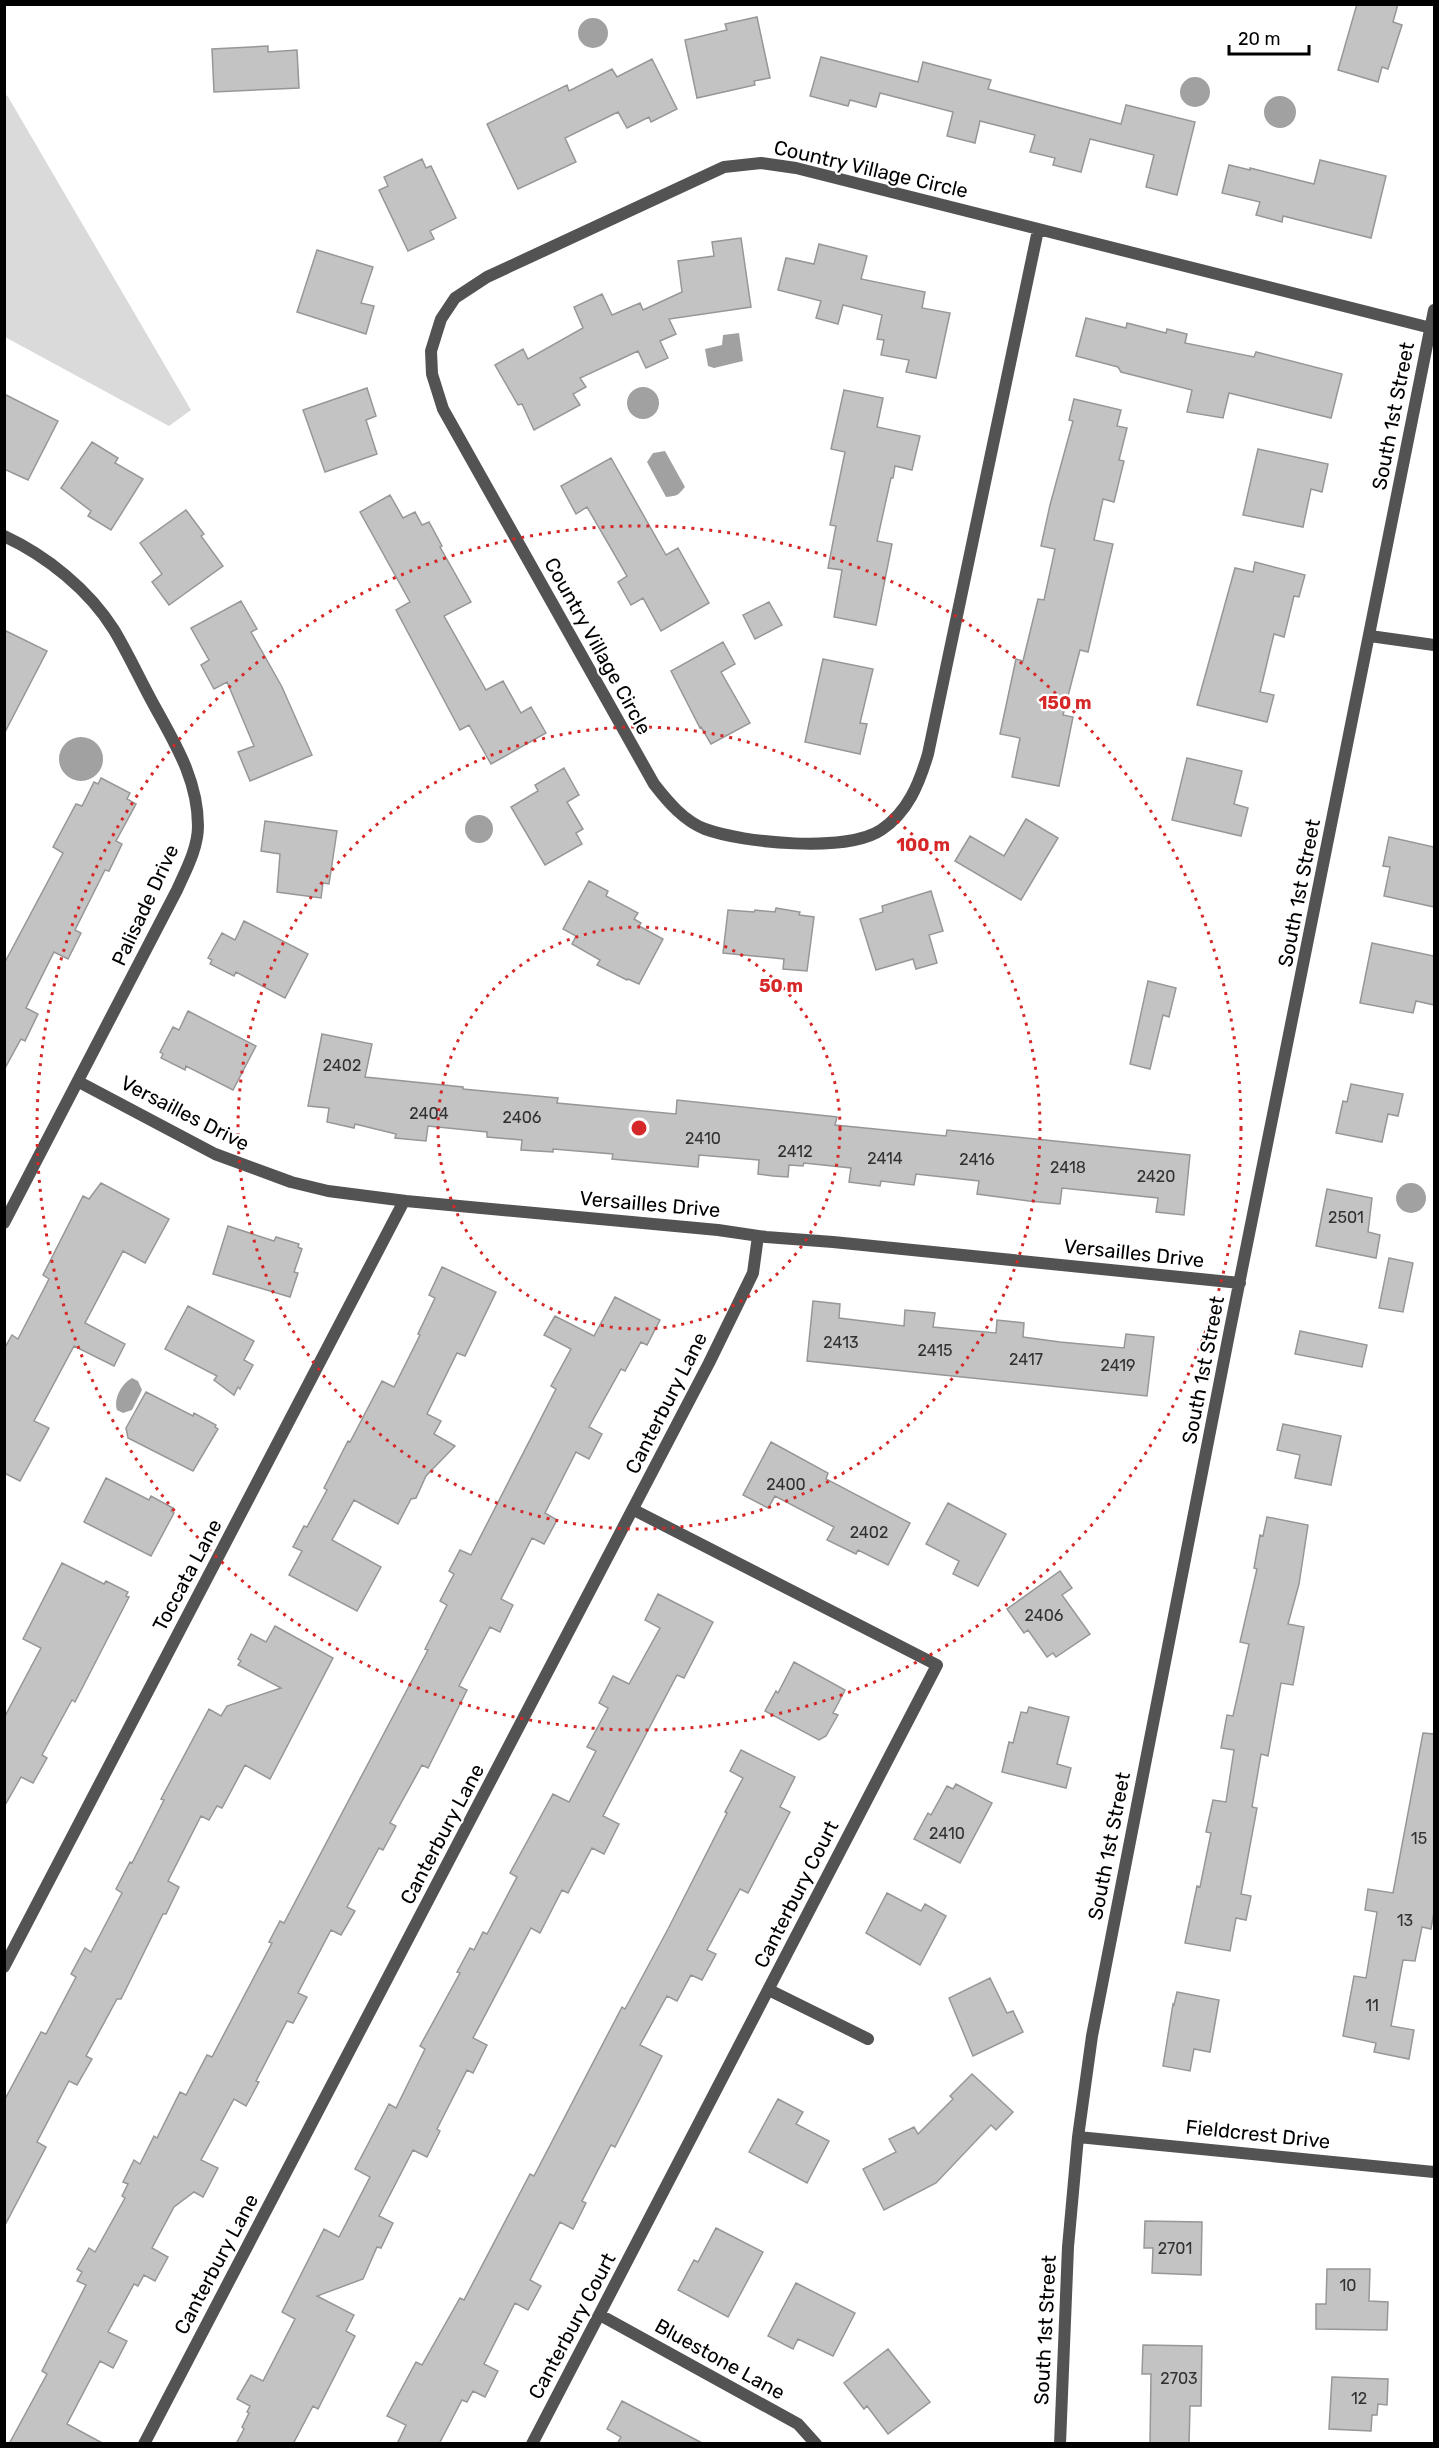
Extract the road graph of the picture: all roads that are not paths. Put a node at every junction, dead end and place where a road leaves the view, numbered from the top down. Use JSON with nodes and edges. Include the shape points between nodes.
{"nodes":[{"id":1,"x":1038,"y":230,"type":"junction"},
{"id":2,"x":1434,"y":310,"type":"edge"},
{"id":3,"x":1431,"y":328,"type":"junction"},
{"id":4,"x":4,"y":536,"type":"edge"},
{"id":5,"x":1370,"y":636,"type":"junction"},
{"id":6,"x":1434,"y":645,"type":"edge"},
{"id":7,"x":79,"y":1082,"type":"junction"},
{"id":8,"x":404,"y":1201,"type":"junction"},
{"id":9,"x":4,"y":1222,"type":"edge"},
{"id":10,"x":758,"y":1236,"type":"junction"},
{"id":11,"x":1240,"y":1283,"type":"junction"},
{"id":12,"x":634,"y":1510,"type":"junction"},
{"id":13,"x":4,"y":1967,"type":"edge"},
{"id":14,"x":769,"y":1990,"type":"junction"},
{"id":15,"x":868,"y":2039,"type":"dead end"},
{"id":16,"x":1078,"y":2137,"type":"junction"},
{"id":17,"x":1434,"y":2172,"type":"edge"},
{"id":18,"x":600,"y":2315,"type":"junction"},
{"id":19,"x":144,"y":2444,"type":"edge"},
{"id":20,"x":532,"y":2444,"type":"edge"},
{"id":21,"x":816,"y":2444,"type":"edge"},
{"id":22,"x":1060,"y":2444,"type":"edge"}],
"edges":[{"from":1,"to":1,"type":"street","name":"Country Village Circle","via":[[928,754],[918,786],[901,813],[880,831],[843,843],[751,838],[705,829],[669,804],[654,784],[443,409],[432,374],[431,351],[441,319],[455,298],[487,277],[724,167],[761,163],[796,168]]},
{"from":1,"to":3,"type":"street","name":"Country Village Circle"},
{"from":2,"to":3,"type":"street","name":"South 1st Street"},
{"from":3,"to":5,"type":"street","name":"South 1st Street"},
{"from":4,"to":7,"type":"street","name":"Palisade Drive","via":[[34,552],[65,576],[114,629],[185,760],[193,787],[198,825],[191,858]]},
{"from":5,"to":6,"type":"street"},
{"from":5,"to":11,"type":"street","name":"South 1st Street"},
{"from":7,"to":8,"type":"street","name":"Versailles Drive","via":[[215,1154],[265,1173],[328,1191]]},
{"from":7,"to":9,"type":"street","name":"Palisade Drive"},
{"from":8,"to":10,"type":"street","name":"Versailles Drive"},
{"from":8,"to":13,"type":"street","name":"Toccata Lane"},
{"from":10,"to":11,"type":"street","name":"Versailles Drive"},
{"from":10,"to":12,"type":"street","name":"Canterbury Lane","via":[[753,1273]]},
{"from":11,"to":16,"type":"street","name":"South 1st Street","via":[[1092,2036]]},
{"from":12,"to":14,"type":"street","name":"Canterbury Court","via":[[937,1665]]},
{"from":12,"to":19,"type":"street","name":"Canterbury Lane"},
{"from":14,"to":15,"type":"street"},
{"from":14,"to":18,"type":"street","name":"Canterbury Court"},
{"from":16,"to":17,"type":"street","name":"Fieldcrest Drive"},
{"from":16,"to":22,"type":"street","name":"South 1st Street","via":[[1066,2280]]},
{"from":18,"to":20,"type":"street","name":"Canterbury Court"},
{"from":18,"to":21,"type":"street","name":"Bluestone Lane","via":[[798,2424]]}]}
